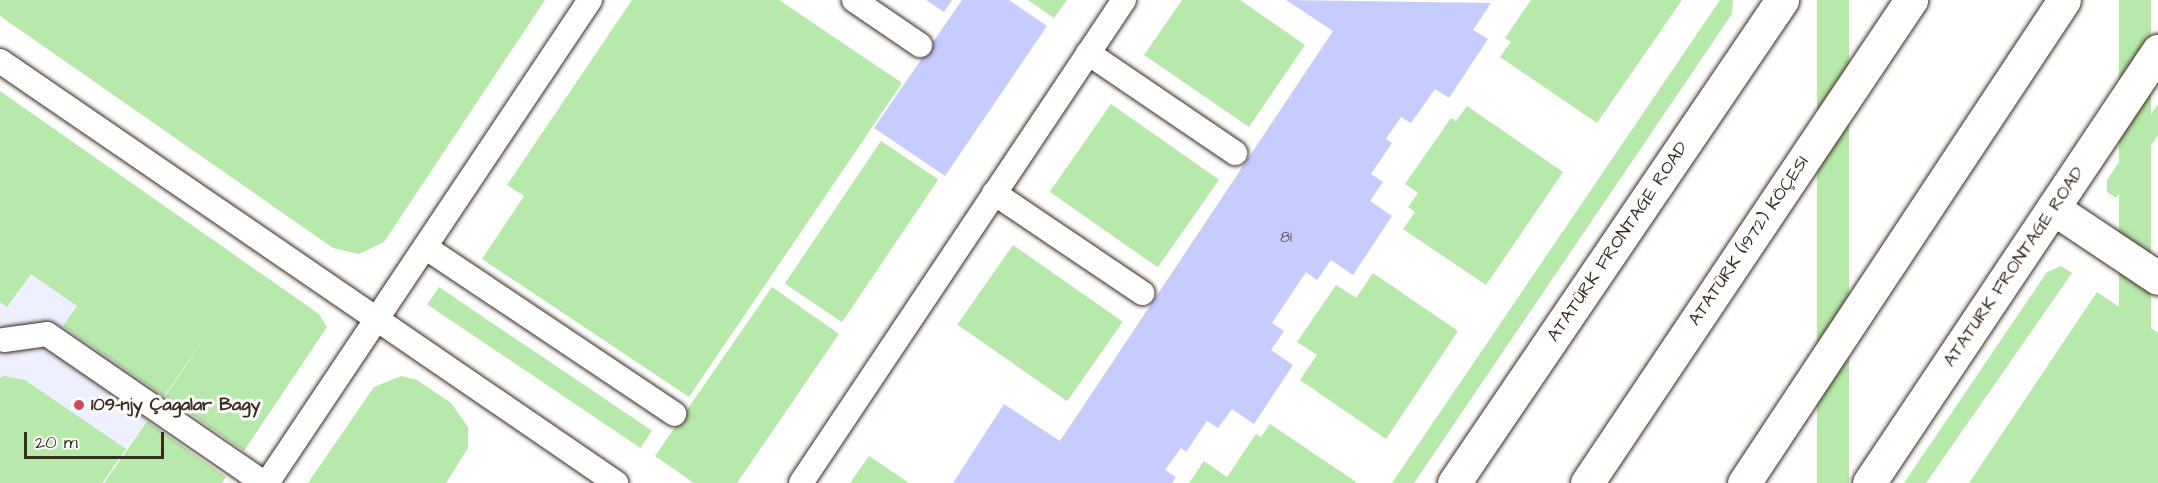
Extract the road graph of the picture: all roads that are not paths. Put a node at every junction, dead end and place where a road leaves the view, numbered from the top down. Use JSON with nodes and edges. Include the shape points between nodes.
{"nodes":[{"id":1,"x":590,"y":0,"type":"edge"},
{"id":2,"x":854,"y":0,"type":"edge"},
{"id":3,"x":1124,"y":0,"type":"edge"},
{"id":4,"x":1911,"y":0,"type":"edge"},
{"id":5,"x":2064,"y":0,"type":"edge"},
{"id":6,"x":1778,"y":1,"type":"edge"},
{"id":7,"x":920,"y":45,"type":"dead end"},
{"id":8,"x":2158,"y":51,"type":"edge"},
{"id":9,"x":1088,"y":53,"type":"junction"},
{"id":10,"x":0,"y":61,"type":"edge"},
{"id":11,"x":1235,"y":153,"type":"dead end"},
{"id":12,"x":994,"y":194,"type":"junction"},
{"id":13,"x":2053,"y":208,"type":"junction"},
{"id":14,"x":425,"y":247,"type":"junction"},
{"id":15,"x":2158,"y":278,"type":"edge"},
{"id":16,"x":1142,"y":294,"type":"dead end"},
{"id":17,"x":375,"y":321,"type":"junction"},
{"id":18,"x":2,"y":341,"type":"edge"},
{"id":19,"x":674,"y":414,"type":"dead end"},
{"id":20,"x":608,"y":481,"type":"edge"},
{"id":21,"x":265,"y":483,"type":"edge"},
{"id":22,"x":801,"y":483,"type":"edge"},
{"id":23,"x":1454,"y":483,"type":"edge"},
{"id":24,"x":1587,"y":483,"type":"edge"},
{"id":25,"x":1744,"y":483,"type":"edge"},
{"id":26,"x":1869,"y":483,"type":"edge"}],
"edges":[{"from":1,"to":14,"type":"lane"},
{"from":2,"to":7,"type":"lane"},
{"from":3,"to":9,"type":"lane"},
{"from":4,"to":24,"type":"street","name":"ATATÜRK (1972) KÖÇESI"},
{"from":5,"to":25,"type":"street"},
{"from":6,"to":23,"type":"street","name":"ATATÜRK FRONTAGE ROAD"},
{"from":8,"to":13,"type":"street","name":"ATATURK FRONTAGE ROAD"},
{"from":9,"to":11,"type":"lane"},
{"from":9,"to":12,"type":"lane"},
{"from":10,"to":17,"type":"lane"},
{"from":12,"to":16,"type":"lane"},
{"from":12,"to":22,"type":"lane"},
{"from":13,"to":15,"type":"street"},
{"from":13,"to":26,"type":"street","name":"ATATURK FRONTAGE ROAD"},
{"from":14,"to":17,"type":"lane"},
{"from":14,"to":19,"type":"lane"},
{"from":17,"to":20,"type":"lane"},
{"from":17,"to":21,"type":"lane"},
{"from":18,"to":21,"type":"lane","via":[[47,334]]}]}
